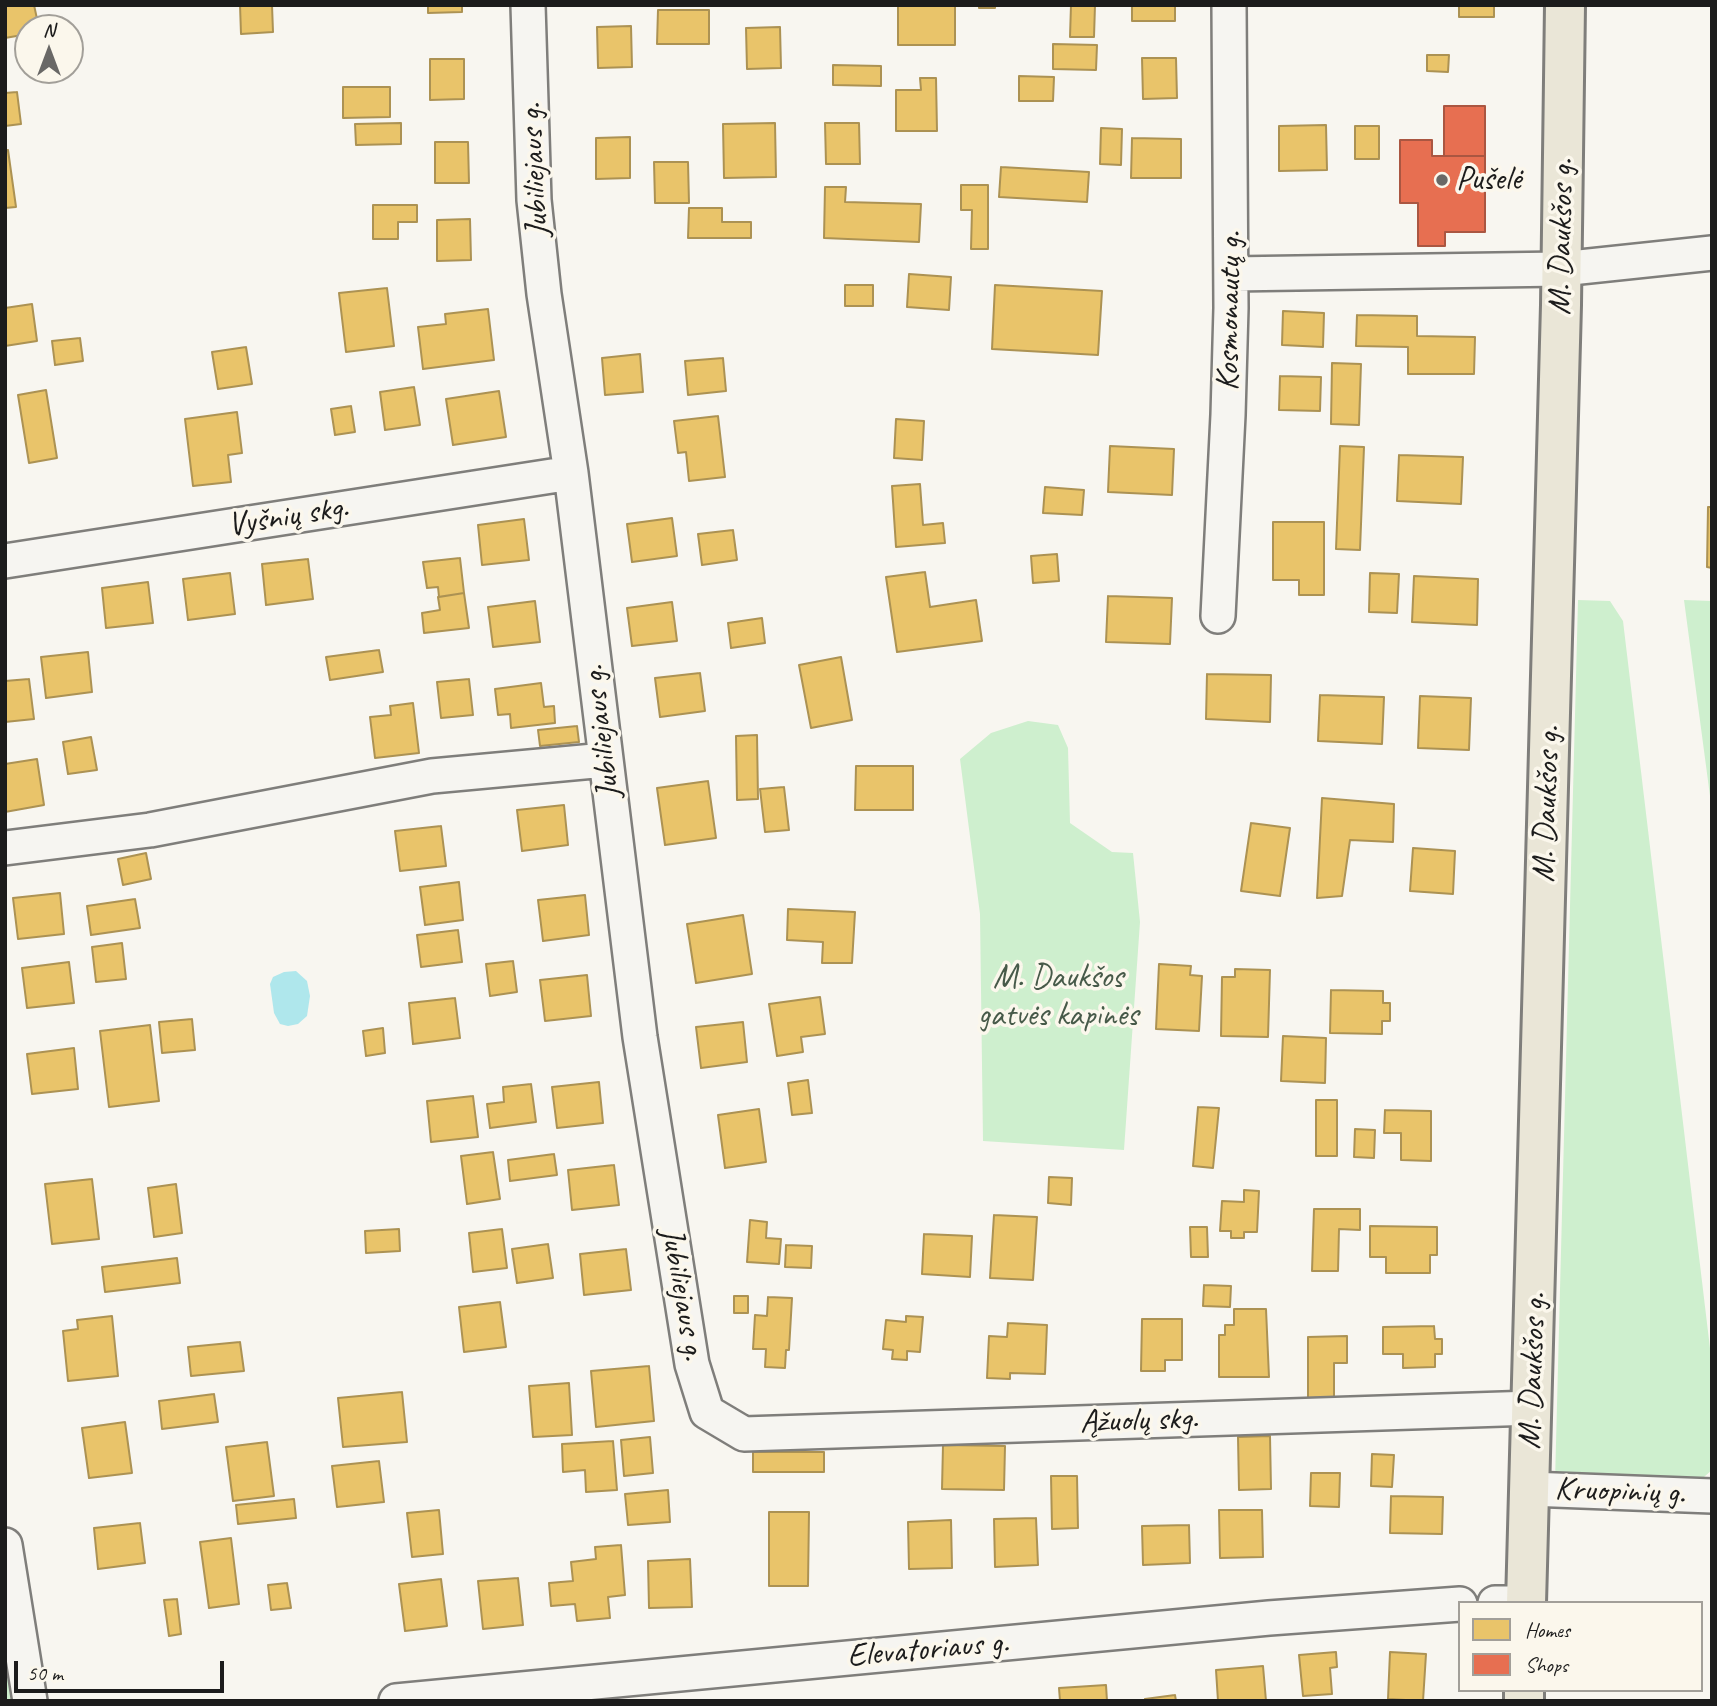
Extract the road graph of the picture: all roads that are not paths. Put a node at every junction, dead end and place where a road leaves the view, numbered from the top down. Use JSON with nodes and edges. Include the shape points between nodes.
{"nodes":[{"id":1,"x":528,"y":5,"type":"edge"},
{"id":2,"x":1229,"y":5,"type":"edge"},
{"id":3,"x":1566,"y":5,"type":"edge"},
{"id":4,"x":1712,"y":253,"type":"edge"},
{"id":5,"x":1561,"y":269,"type":"junction"},
{"id":6,"x":1231,"y":274,"type":"junction"},
{"id":7,"x":571,"y":473,"type":"junction"},
{"id":8,"x":5,"y":561,"type":"edge"},
{"id":9,"x":1218,"y":616,"type":"dead end"},
{"id":10,"x":605,"y":760,"type":"junction"},
{"id":11,"x":5,"y":848,"type":"edge"},
{"id":12,"x":1533,"y":1408,"type":"junction"},
{"id":13,"x":744,"y":1434,"type":"joint"},
{"id":14,"x":1529,"y":1489,"type":"junction"},
{"id":15,"x":1712,"y":1496,"type":"edge"},
{"id":16,"x":5,"y":1545,"type":"edge"},
{"id":17,"x":1526,"y":1601,"type":"edge"},
{"id":18,"x":1458,"y":1604,"type":"edge"},
{"id":19,"x":30,"y":1701,"type":"edge"},
{"id":20,"x":396,"y":1701,"type":"edge"}],
"edges":[{"from":1,"to":7,"type":"street","name":"Jubiliejaus g.","via":[[534,200]]},
{"from":2,"to":6,"type":"street","name":"Kosmonautų g."},
{"from":3,"to":5,"type":"main road","name":"M. Daukšos g."},
{"from":4,"to":5,"type":"street"},
{"from":5,"to":6,"type":"street"},
{"from":5,"to":12,"type":"main road","name":"M. Daukšos g."},
{"from":6,"to":9,"type":"street","name":"Kosmonautų g."},
{"from":7,"to":8,"type":"street","name":"Vyšnių skg."},
{"from":7,"to":10,"type":"street","name":"Jubiliejaus g."},
{"from":10,"to":11,"type":"street","via":[[432,776],[149,830]]},
{"from":10,"to":13,"type":"street","name":"Jubiliejaus g.","via":[[640,1037],[692,1364],[707,1412]]},
{"from":12,"to":13,"type":"street","name":"Ąžuolų skg."},
{"from":12,"to":14,"type":"main road","name":"M. Daukšos g."},
{"from":14,"to":15,"type":"street","name":"Kruopinių g."},
{"from":14,"to":17,"type":"main road","name":"M. Daukšos g."},
{"from":16,"to":19,"type":"street"},
{"from":18,"to":20,"type":"street","name":"Elevatoriaus g.","via":[[1255,1619]]}]}
